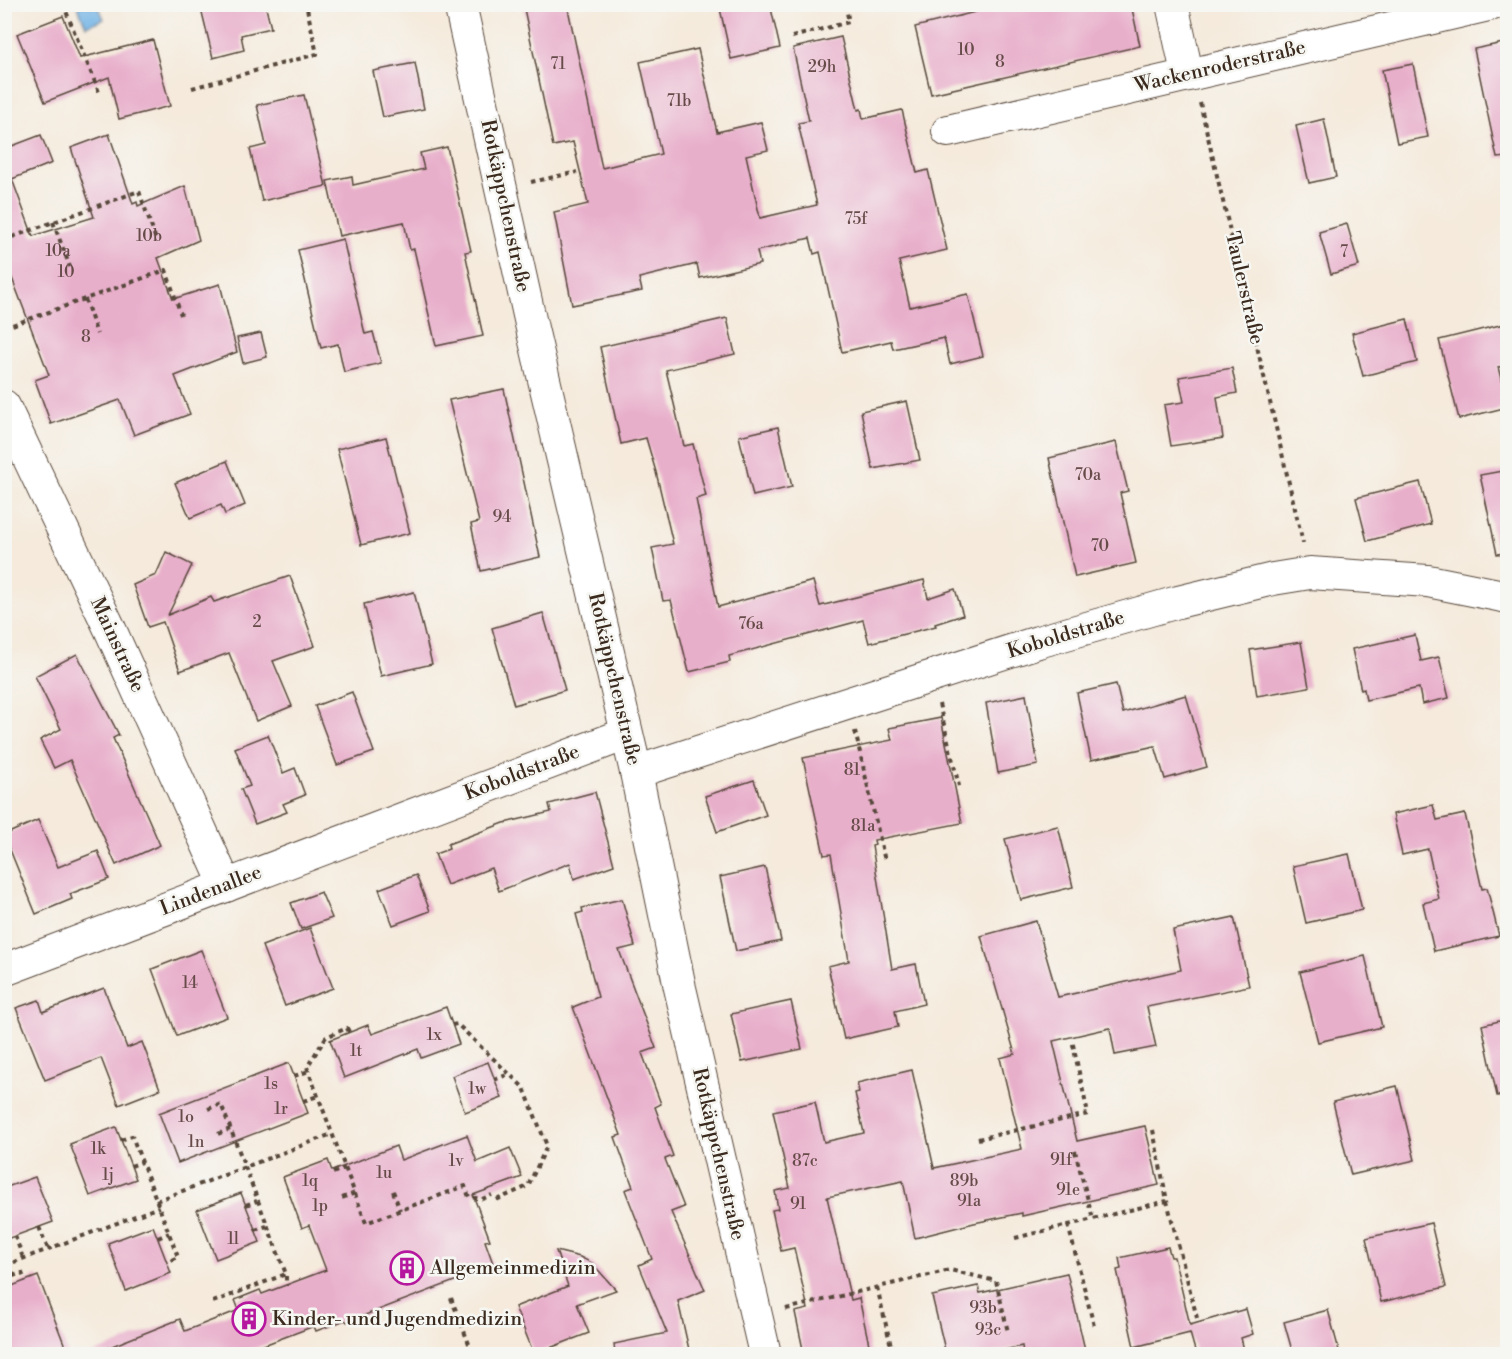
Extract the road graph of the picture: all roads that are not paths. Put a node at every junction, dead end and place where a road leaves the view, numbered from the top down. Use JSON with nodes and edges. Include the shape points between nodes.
{"nodes":[{"id":1,"x":460,"y":4,"type":"edge"},
{"id":2,"x":1172,"y":4,"type":"edge"},
{"id":3,"x":1492,"y":4,"type":"edge"},
{"id":4,"x":1187,"y":73,"type":"junction"},
{"id":5,"x":948,"y":130,"type":"dead end"},
{"id":6,"x":4,"y":406,"type":"edge"},
{"id":7,"x":1508,"y":597,"type":"edge"},
{"id":8,"x":626,"y":734,"type":"junction"},
{"id":9,"x":636,"y":772,"type":"junction"},
{"id":10,"x":417,"y":813,"type":"joint"},
{"id":11,"x":226,"y":886,"type":"junction"},
{"id":12,"x":4,"y":970,"type":"edge"},
{"id":13,"x":765,"y":1354,"type":"edge"}],
"edges":[{"from":1,"to":8,"type":"street","name":"Rotkäppchenstraße"},
{"from":2,"to":4,"type":"street"},
{"from":3,"to":4,"type":"street","name":"Wackenroderstraße"},
{"from":4,"to":5,"type":"street","name":"Wackenroderstraße"},
{"from":6,"to":11,"type":"street","name":"Mainstraße"},
{"from":7,"to":9,"type":"street","name":"Koboldstraße","via":[[1428,581],[1310,573],[1178,602],[1038,642]]},
{"from":8,"to":9,"type":"street","name":"Rotkäppchenstraße"},
{"from":8,"to":10,"type":"street","name":"Koboldstraße"},
{"from":9,"to":13,"type":"street","name":"Rotkäppchenstraße","via":[[680,988]]},
{"from":10,"to":11,"type":"street","name":"Lindenallee"},
{"from":11,"to":12,"type":"street","name":"Lindenallee"}]}
